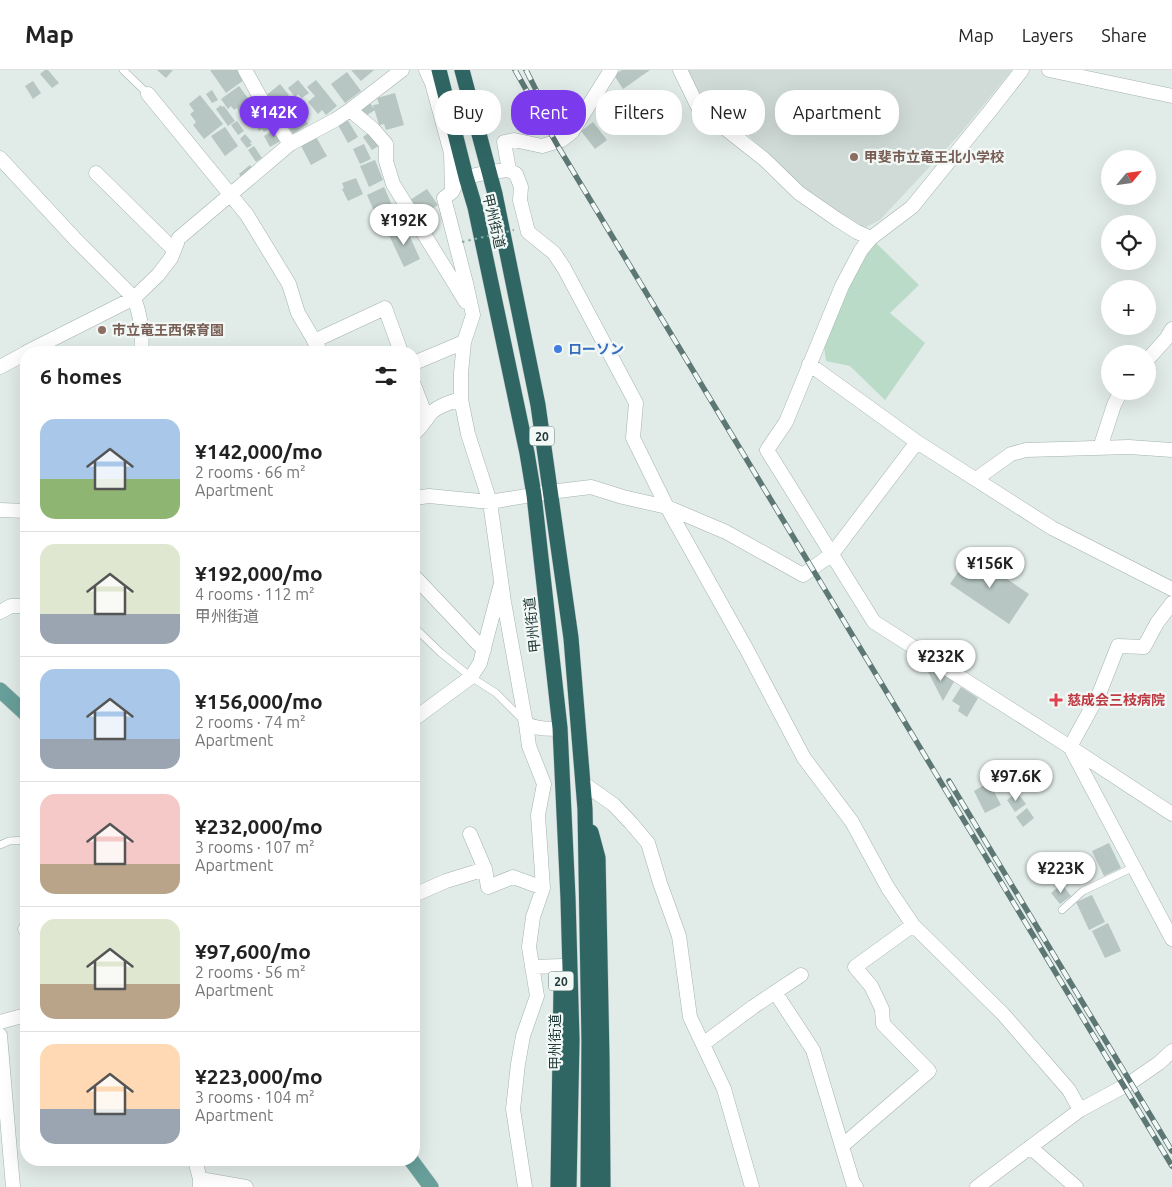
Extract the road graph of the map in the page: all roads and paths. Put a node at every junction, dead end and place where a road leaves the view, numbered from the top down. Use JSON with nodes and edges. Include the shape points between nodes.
{"nodes":[{"id":1,"x":123,"y":70,"type":"edge"},
{"id":2,"x":245,"y":70,"type":"edge"},
{"id":3,"x":402,"y":70,"type":"edge"},
{"id":4,"x":426,"y":70,"type":"edge"},
{"id":5,"x":439,"y":70,"type":"edge"},
{"id":6,"x":462,"y":70,"type":"edge"},
{"id":7,"x":611,"y":70,"type":"edge"},
{"id":8,"x":1022,"y":70,"type":"edge"},
{"id":9,"x":1049,"y":70,"type":"edge"},
{"id":10,"x":681,"y":71,"type":"edge"},
{"id":11,"x":148,"y":94,"type":"joint"},
{"id":12,"x":1172,"y":96,"type":"edge"},
{"id":13,"x":350,"y":110,"type":"junction"},
{"id":14,"x":290,"y":144,"type":"junction"},
{"id":15,"x":0,"y":158,"type":"edge"},
{"id":16,"x":509,"y":170,"type":"junction"},
{"id":17,"x":489,"y":172,"type":"junction"},
{"id":18,"x":96,"y":173,"type":"dead end"},
{"id":19,"x":466,"y":178,"type":"junction"},
{"id":20,"x":452,"y":192,"type":"junction"},
{"id":21,"x":231,"y":194,"type":"junction"},
{"id":22,"x":514,"y":230,"type":"dead end"},
{"id":23,"x":870,"y":238,"type":"junction"},
{"id":24,"x":462,"y":242,"type":"dead end"},
{"id":25,"x":174,"y":250,"type":"junction"},
{"id":26,"x":134,"y":298,"type":"junction"},
{"id":27,"x":472,"y":311,"type":"junction"},
{"id":28,"x":1172,"y":329,"type":"edge"},
{"id":29,"x":464,"y":342,"type":"junction"},
{"id":30,"x":41,"y":346,"type":"edge"},
{"id":31,"x":142,"y":346,"type":"edge"},
{"id":32,"x":317,"y":346,"type":"edge"},
{"id":33,"x":320,"y":346,"type":"edge"},
{"id":34,"x":400,"y":346,"type":"edge"},
{"id":35,"x":1156,"y":351,"type":"edge"},
{"id":36,"x":20,"y":356,"type":"edge"},
{"id":37,"x":420,"y":360,"type":"edge"},
{"id":38,"x":809,"y":364,"type":"junction"},
{"id":39,"x":0,"y":366,"type":"edge"},
{"id":40,"x":461,"y":399,"type":"junction"},
{"id":41,"x":1116,"y":400,"type":"edge"},
{"id":42,"x":420,"y":401,"type":"edge"},
{"id":43,"x":427,"y":419,"type":"junction"},
{"id":44,"x":420,"y":428,"type":"edge"},
{"id":45,"x":917,"y":442,"type":"junction"},
{"id":46,"x":1100,"y":448,"type":"junction"},
{"id":47,"x":1172,"y":450,"type":"edge"},
{"id":48,"x":976,"y":479,"type":"junction"},
{"id":49,"x":550,"y":492,"type":"junction"},
{"id":50,"x":534,"y":495,"type":"junction"},
{"id":51,"x":420,"y":497,"type":"edge"},
{"id":52,"x":490,"y":502,"type":"junction"},
{"id":53,"x":667,"y":507,"type":"junction"},
{"id":54,"x":0,"y":510,"type":"edge"},
{"id":55,"x":20,"y":511,"type":"edge"},
{"id":56,"x":832,"y":554,"type":"junction"},
{"id":57,"x":501,"y":581,"type":"junction"},
{"id":58,"x":420,"y":582,"type":"edge"},
{"id":59,"x":1172,"y":589,"type":"edge"},
{"id":60,"x":1172,"y":603,"type":"edge"},
{"id":61,"x":20,"y":606,"type":"edge"},
{"id":62,"x":0,"y":612,"type":"edge"},
{"id":63,"x":420,"y":633,"type":"edge"},
{"id":64,"x":484,"y":650,"type":"junction"},
{"id":65,"x":471,"y":677,"type":"junction"},
{"id":66,"x":0,"y":690,"type":"edge"},
{"id":67,"x":20,"y":708,"type":"edge"},
{"id":68,"x":420,"y":715,"type":"edge"},
{"id":69,"x":526,"y":724,"type":"junction"},
{"id":70,"x":560,"y":728,"type":"junction"},
{"id":71,"x":1070,"y":746,"type":"junction"},
{"id":72,"x":563,"y":775,"type":"junction"},
{"id":73,"x":583,"y":782,"type":"junction"},
{"id":74,"x":585,"y":809,"type":"junction"},
{"id":75,"x":1172,"y":814,"type":"edge"},
{"id":76,"x":470,"y":834,"type":"dead end"},
{"id":77,"x":20,"y":840,"type":"edge"},
{"id":78,"x":0,"y":845,"type":"edge"},
{"id":79,"x":1134,"y":867,"type":"junction"},
{"id":80,"x":485,"y":869,"type":"junction"},
{"id":81,"x":543,"y":888,"type":"junction"},
{"id":82,"x":420,"y":892,"type":"edge"},
{"id":83,"x":1062,"y":910,"type":"dead end"},
{"id":84,"x":913,"y":925,"type":"junction"},
{"id":85,"x":1172,"y":939,"type":"edge"},
{"id":86,"x":562,"y":966,"type":"junction"},
{"id":87,"x":532,"y":967,"type":"junction"},
{"id":88,"x":801,"y":975,"type":"dead end"},
{"id":89,"x":776,"y":992,"type":"junction"},
{"id":90,"x":20,"y":1017,"type":"edge"},
{"id":91,"x":0,"y":1022,"type":"edge"},
{"id":92,"x":0,"y":1035,"type":"edge"},
{"id":93,"x":703,"y":1044,"type":"junction"},
{"id":94,"x":1172,"y":1052,"type":"edge"},
{"id":95,"x":2,"y":1070,"type":"edge"},
{"id":96,"x":1080,"y":1110,"type":"junction"},
{"id":97,"x":842,"y":1146,"type":"junction"},
{"id":98,"x":1030,"y":1147,"type":"junction"},
{"id":99,"x":197,"y":1166,"type":"edge"},
{"id":100,"x":415,"y":1166,"type":"edge"},
{"id":101,"x":200,"y":1183,"type":"edge"},
{"id":102,"x":13,"y":1187,"type":"edge"},
{"id":103,"x":246,"y":1187,"type":"edge"},
{"id":104,"x":431,"y":1187,"type":"edge"},
{"id":105,"x":525,"y":1187,"type":"edge"},
{"id":106,"x":558,"y":1187,"type":"edge"},
{"id":107,"x":569,"y":1187,"type":"edge"},
{"id":108,"x":588,"y":1187,"type":"edge"},
{"id":109,"x":603,"y":1187,"type":"edge"},
{"id":110,"x":752,"y":1187,"type":"edge"},
{"id":111,"x":856,"y":1187,"type":"edge"},
{"id":112,"x":976,"y":1187,"type":"edge"},
{"id":113,"x":1076,"y":1187,"type":"edge"}],
"edges":[{"from":1,"to":11,"type":"lane"},
{"from":2,"to":14,"type":"street"},
{"from":3,"to":13,"type":"street"},
{"from":4,"to":20,"type":"street","via":[[451,154]]},
{"from":5,"to":19,"type":"highway","name":"甲州街道","number":"20"},
{"from":6,"to":17,"type":"highway","name":"甲州街道","number":"20"},
{"from":7,"to":16,"type":"street","via":[[572,132],[562,140],[542,146],[514,140],[504,142]]},
{"from":8,"to":23,"type":"street","via":[[912,207]]},
{"from":9,"to":12,"type":"street"},
{"from":10,"to":23,"type":"street","via":[[698,107],[764,159],[800,193]]},
{"from":11,"to":21,"type":"street"},
{"from":13,"to":14,"type":"street"},
{"from":13,"to":27,"type":"street","via":[[374,129],[386,144],[386,161],[393,184]]},
{"from":14,"to":21,"type":"street"},
{"from":15,"to":26,"type":"street"},
{"from":16,"to":17,"type":"street"},
{"from":16,"to":53,"type":"street","via":[[516,174],[521,187],[520,200],[528,232],[554,253],[564,268],[636,403],[634,438]]},
{"from":17,"to":19,"type":"street"},
{"from":17,"to":49,"type":"highway","name":"甲州街道","number":"20","via":[[538,405]]},
{"from":18,"to":25,"type":"street"},
{"from":19,"to":20,"type":"street","via":[[458,179]]},
{"from":19,"to":50,"type":"highway","name":"甲州街道","number":"20","via":[[475,207]]},
{"from":20,"to":27,"type":"street","via":[[444,198]]},
{"from":21,"to":25,"type":"street","via":[[179,238]]},
{"from":21,"to":32,"type":"street","via":[[288,284],[298,313]]},
{"from":22,"to":24,"type":"path","bridge":true},
{"from":23,"to":38,"type":"street","via":[[842,286]]},
{"from":25,"to":26,"type":"street","via":[[158,275]]},
{"from":26,"to":30,"type":"street"},
{"from":26,"to":31,"type":"street"},
{"from":27,"to":29,"type":"street"},
{"from":28,"to":35,"type":"street"},
{"from":29,"to":37,"type":"street"},
{"from":29,"to":40,"type":"street"},
{"from":33,"to":34,"type":"street","via":[[385,308]]},
{"from":36,"to":39,"type":"street"},
{"from":38,"to":45,"type":"street"},
{"from":38,"to":56,"type":"street","via":[[786,422],[767,450]]},
{"from":40,"to":43,"type":"street","via":[[441,405]]},
{"from":40,"to":52,"type":"street","via":[[468,434]]},
{"from":41,"to":46,"type":"street"},
{"from":42,"to":43,"type":"street"},
{"from":43,"to":44,"type":"street"},
{"from":45,"to":48,"type":"street"},
{"from":45,"to":56,"type":"street"},
{"from":46,"to":47,"type":"street"},
{"from":46,"to":48,"type":"street","via":[[1026,450],[1010,454]]},
{"from":48,"to":59,"type":"street","via":[[1052,528]]},
{"from":49,"to":50,"type":"street"},
{"from":49,"to":53,"type":"street","via":[[591,487]]},
{"from":49,"to":73,"type":"highway","name":"甲州街道","number":"20","via":[[571,638]]},
{"from":50,"to":52,"type":"street"},
{"from":50,"to":70,"type":"highway","name":"甲州街道","number":"20"},
{"from":51,"to":52,"type":"street"},
{"from":52,"to":57,"type":"street"},
{"from":53,"to":56,"type":"street","via":[[726,532],[803,575]]},
{"from":53,"to":84,"type":"street","via":[[804,758],[852,822],[888,888]]},
{"from":54,"to":55,"type":"street"},
{"from":56,"to":71,"type":"street","via":[[874,622]]},
{"from":57,"to":64,"type":"street"},
{"from":57,"to":69,"type":"street"},
{"from":58,"to":64,"type":"street"},
{"from":60,"to":71,"type":"street","via":[[1144,647],[1118,646],[1099,694]]},
{"from":61,"to":62,"type":"street","via":[[11,606]]},
{"from":63,"to":65,"type":"lane"},
{"from":64,"to":65,"type":"street"},
{"from":65,"to":68,"type":"street"},
{"from":65,"to":69,"type":"lane","via":[[496,693]]},
{"from":66,"to":67,"type":"main road"},
{"from":69,"to":70,"type":"street","via":[[549,730]]},
{"from":69,"to":81,"type":"street","via":[[529,746],[544,784],[538,815]]},
{"from":70,"to":72,"type":"highway","name":"甲州街道","number":"20"},
{"from":71,"to":75,"type":"street"},
{"from":71,"to":79,"type":"street"},
{"from":72,"to":86,"type":"highway","number":"20","via":[[556,829]]},
{"from":72,"to":107,"type":"highway","name":"甲州街道","number":"20","via":[[572,1040]]},
{"from":73,"to":74,"type":"highway","name":"甲州街道","number":"20"},
{"from":73,"to":93,"type":"street","via":[[614,805],[648,843],[680,936],[690,1018]]},
{"from":74,"to":108,"type":"highway","name":"甲州街道","number":"20"},
{"from":74,"to":109,"type":"highway","name":"甲州街道","number":"20","via":[[598,858]]},
{"from":76,"to":80,"type":"street"},
{"from":77,"to":78,"type":"lane"},
{"from":79,"to":83,"type":"lane","via":[[1083,891]]},
{"from":79,"to":85,"type":"street"},
{"from":80,"to":81,"type":"street","via":[[488,887],[513,877]]},
{"from":80,"to":82,"type":"street"},
{"from":81,"to":87,"type":"street","via":[[533,917],[529,947]]},
{"from":84,"to":96,"type":"street","via":[[1003,1014],[1068,1090]]},
{"from":84,"to":97,"type":"street","via":[[855,967],[871,986],[882,1009],[883,1024],[929,1071]]},
{"from":86,"to":87,"type":"street"},
{"from":86,"to":106,"type":"highway","number":"20"},
{"from":87,"to":105,"type":"street","via":[[537,996],[523,1036],[512,1109]]},
{"from":88,"to":89,"type":"street"},
{"from":89,"to":93,"type":"street"},
{"from":89,"to":97,"type":"street","via":[[813,1050]]},
{"from":90,"to":91,"type":"street"},
{"from":92,"to":95,"type":"street"},
{"from":93,"to":110,"type":"street","via":[[724,1089]]},
{"from":94,"to":96,"type":"street","via":[[1130,1083]]},
{"from":95,"to":102,"type":"street"},
{"from":96,"to":98,"type":"street"},
{"from":97,"to":111,"type":"street"},
{"from":98,"to":112,"type":"street"},
{"from":98,"to":113,"type":"street"},
{"from":99,"to":101,"type":"street"},
{"from":100,"to":104,"type":"main road"},
{"from":101,"to":103,"type":"street"}]}
